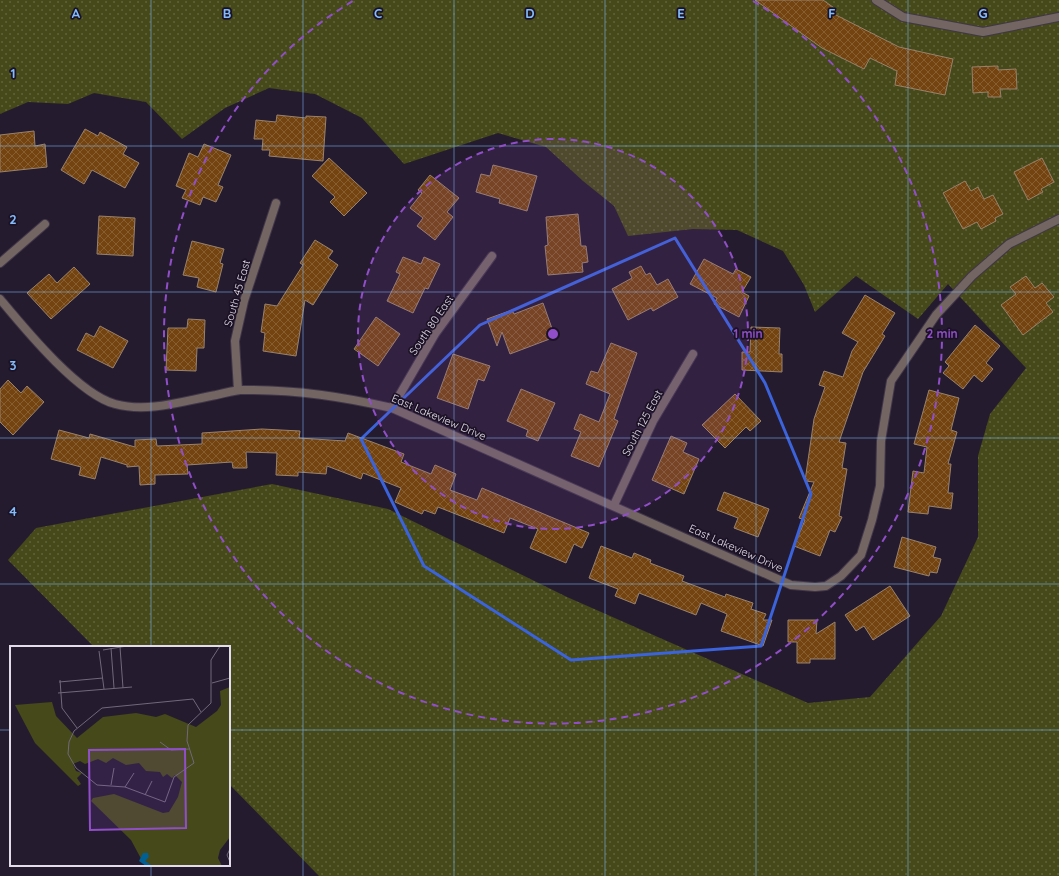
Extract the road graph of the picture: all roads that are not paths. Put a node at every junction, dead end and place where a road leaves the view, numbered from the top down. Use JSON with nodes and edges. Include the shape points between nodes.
{"nodes":[{"id":1,"x":876,"y":0,"type":"edge"},
{"id":2,"x":1059,"y":17,"type":"edge"},
{"id":3,"x":276,"y":203,"type":"dead end"},
{"id":4,"x":1059,"y":219,"type":"edge"},
{"id":5,"x":45,"y":224,"type":"dead end"},
{"id":6,"x":492,"y":256,"type":"dead end"},
{"id":7,"x":0,"y":263,"type":"edge"},
{"id":8,"x":0,"y":299,"type":"edge"},
{"id":9,"x":693,"y":354,"type":"dead end"},
{"id":10,"x":238,"y":390,"type":"junction"},
{"id":11,"x":392,"y":408,"type":"junction"},
{"id":12,"x":614,"y":505,"type":"junction"}],
"edges":[{"from":1,"to":2,"type":"street","via":[[902,17],[983,32]]},
{"from":3,"to":10,"type":"street","name":"South 45 East","via":[[244,300],[235,341]]},
{"from":4,"to":12,"type":"street","name":"East Lakeview Drive","via":[[1009,244],[972,276],[936,315],[891,381],[881,441],[880,486],[872,520],[861,554],[841,576],[826,586],[815,588],[791,585]]},
{"from":5,"to":7,"type":"street"},
{"from":6,"to":11,"type":"street","name":"South 80 East","via":[[435,334]]},
{"from":8,"to":10,"type":"street","name":"East Lakeview Drive","via":[[31,336],[85,389],[114,404],[148,408]]},
{"from":9,"to":12,"type":"street","name":"South 125 East","via":[[653,421]]},
{"from":10,"to":11,"type":"street","name":"East Lakeview Drive","via":[[307,392],[346,397]]},
{"from":11,"to":12,"type":"street","name":"East Lakeview Drive"}]}
